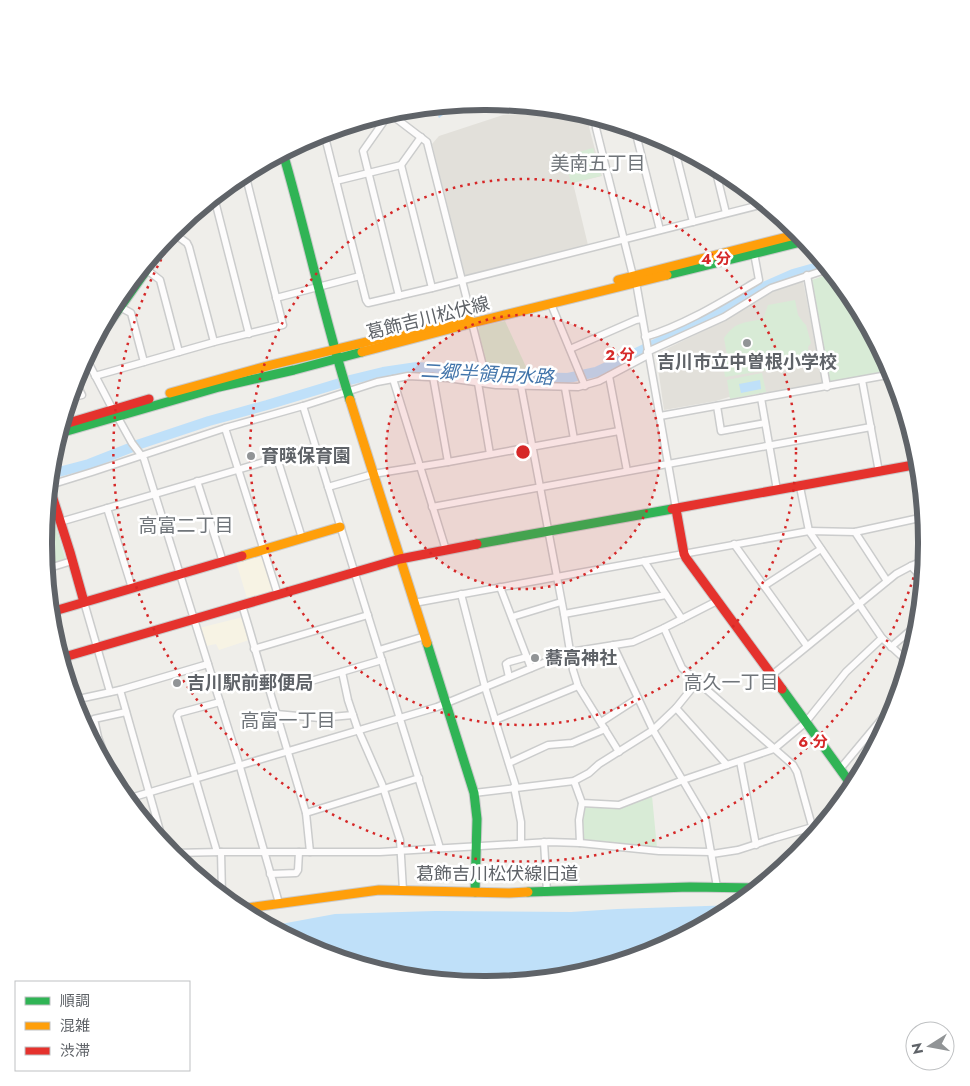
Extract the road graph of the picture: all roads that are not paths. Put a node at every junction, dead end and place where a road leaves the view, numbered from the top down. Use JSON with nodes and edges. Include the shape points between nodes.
{"nodes":[{"id":1,"x":397,"y":120,"type":"edge"},
{"id":2,"x":383,"y":123,"type":"edge"},
{"id":3,"x":596,"y":125,"type":"edge"},
{"id":4,"x":421,"y":137,"type":"junction"},
{"id":5,"x":637,"y":138,"type":"edge"},
{"id":6,"x":326,"y":140,"type":"edge"},
{"id":7,"x":676,"y":155,"type":"edge"},
{"id":8,"x":286,"y":159,"type":"edge"},
{"id":9,"x":401,"y":165,"type":"junction"},
{"id":10,"x":368,"y":173,"type":"junction"},
{"id":11,"x":718,"y":178,"type":"edge"},
{"id":12,"x":336,"y":181,"type":"junction"},
{"id":13,"x":247,"y":182,"type":"edge"},
{"id":14,"x":216,"y":205,"type":"edge"},
{"id":15,"x":754,"y":205,"type":"edge"},
{"id":16,"x":726,"y":213,"type":"junction"},
{"id":17,"x":693,"y":222,"type":"junction"},
{"id":18,"x":660,"y":230,"type":"junction"},
{"id":19,"x":180,"y":236,"type":"edge"},
{"id":20,"x":790,"y":236,"type":"edge"},
{"id":21,"x":624,"y":239,"type":"junction"},
{"id":22,"x":796,"y":243,"type":"edge"},
{"id":23,"x":754,"y":253,"type":"junction"},
{"id":24,"x":821,"y":271,"type":"edge"},
{"id":25,"x":149,"y":272,"type":"edge"},
{"id":26,"x":807,"y":275,"type":"junction"},
{"id":27,"x":360,"y":276,"type":"junction"},
{"id":28,"x":634,"y":279,"type":"junction"},
{"id":29,"x":462,"y":280,"type":"junction"},
{"id":30,"x":318,"y":287,"type":"junction"},
{"id":31,"x":432,"y":288,"type":"junction"},
{"id":32,"x":399,"y":296,"type":"junction"},
{"id":33,"x":276,"y":298,"type":"junction"},
{"id":34,"x":551,"y":304,"type":"junction"},
{"id":35,"x":122,"y":307,"type":"edge"},
{"id":36,"x":642,"y":319,"type":"junction"},
{"id":37,"x":472,"y":320,"type":"junction"},
{"id":38,"x":248,"y":334,"type":"junction"},
{"id":39,"x":646,"y":340,"type":"junction"},
{"id":40,"x":214,"y":342,"type":"junction"},
{"id":41,"x":570,"y":349,"type":"junction"},
{"id":42,"x":179,"y":352,"type":"junction"},
{"id":43,"x":648,"y":353,"type":"junction"},
{"id":44,"x":335,"y":354,"type":"junction"},
{"id":45,"x":144,"y":362,"type":"junction"},
{"id":46,"x":90,"y":366,"type":"edge"},
{"id":47,"x":484,"y":370,"type":"dead end"},
{"id":48,"x":95,"y":376,"type":"junction"},
{"id":49,"x":609,"y":376,"type":"junction"},
{"id":50,"x":884,"y":376,"type":"edge"},
{"id":51,"x":433,"y":377,"type":"junction"},
{"id":52,"x":393,"y":379,"type":"junction"},
{"id":53,"x":862,"y":380,"type":"junction"},
{"id":54,"x":478,"y":383,"type":"junction"},
{"id":55,"x":521,"y":386,"type":"junction"},
{"id":56,"x":585,"y":386,"type":"junction"},
{"id":57,"x":345,"y":387,"type":"junction"},
{"id":58,"x":827,"y":387,"type":"junction"},
{"id":59,"x":565,"y":388,"type":"junction"},
{"id":60,"x":761,"y":398,"type":"junction"},
{"id":61,"x":303,"y":406,"type":"junction"},
{"id":62,"x":717,"y":406,"type":"junction"},
{"id":63,"x":115,"y":413,"type":"junction"},
{"id":64,"x":660,"y":416,"type":"junction"},
{"id":65,"x":69,"y":423,"type":"edge"},
{"id":66,"x":765,"y":423,"type":"junction"},
{"id":67,"x":871,"y":427,"type":"junction"},
{"id":68,"x":225,"y":428,"type":"junction"},
{"id":69,"x":67,"y":430,"type":"edge"},
{"id":70,"x":619,"y":431,"type":"junction"},
{"id":71,"x":574,"y":439,"type":"junction"},
{"id":72,"x":769,"y":445,"type":"junction"},
{"id":73,"x":316,"y":447,"type":"junction"},
{"id":74,"x":532,"y":447,"type":"junction"},
{"id":75,"x":140,"y":454,"type":"junction"},
{"id":76,"x":490,"y":454,"type":"junction"},
{"id":77,"x":277,"y":458,"type":"junction"},
{"id":78,"x":448,"y":462,"type":"junction"},
{"id":79,"x":668,"y":464,"type":"junction"},
{"id":80,"x":910,"y":466,"type":"edge"},
{"id":81,"x":420,"y":467,"type":"junction"},
{"id":82,"x":238,"y":469,"type":"junction"},
{"id":83,"x":626,"y":471,"type":"junction"},
{"id":84,"x":879,"y":472,"type":"junction"},
{"id":85,"x":373,"y":474,"type":"junction"},
{"id":86,"x":197,"y":481,"type":"junction"},
{"id":87,"x":57,"y":484,"type":"edge"},
{"id":88,"x":800,"y":486,"type":"junction"},
{"id":89,"x":328,"y":487,"type":"junction"},
{"id":90,"x":540,"y":487,"type":"junction"},
{"id":91,"x":777,"y":490,"type":"junction"},
{"id":92,"x":154,"y":494,"type":"junction"},
{"id":93,"x":54,"y":503,"type":"edge"},
{"id":94,"x":432,"y":507,"type":"junction"},
{"id":95,"x":107,"y":508,"type":"junction"},
{"id":96,"x":676,"y":509,"type":"junction"},
{"id":97,"x":917,"y":518,"type":"edge"},
{"id":98,"x":60,"y":522,"type":"junction"},
{"id":99,"x":340,"y":526,"type":"junction"},
{"id":100,"x":548,"y":531,"type":"junction"},
{"id":101,"x":809,"y":531,"type":"junction"},
{"id":102,"x":855,"y":532,"type":"junction"},
{"id":103,"x":302,"y":538,"type":"junction"},
{"id":104,"x":734,"y":544,"type":"junction"},
{"id":105,"x":264,"y":549,"type":"junction"},
{"id":106,"x":821,"y":549,"type":"junction"},
{"id":107,"x":446,"y":550,"type":"junction"},
{"id":108,"x":684,"y":554,"type":"junction"},
{"id":109,"x":400,"y":559,"type":"junction"},
{"id":110,"x":72,"y":561,"type":"junction"},
{"id":111,"x":644,"y":561,"type":"junction"},
{"id":112,"x":223,"y":562,"type":"junction"},
{"id":113,"x":917,"y":563,"type":"edge"},
{"id":114,"x":911,"y":566,"type":"junction"},
{"id":115,"x":53,"y":567,"type":"edge"},
{"id":116,"x":354,"y":572,"type":"junction"},
{"id":117,"x":917,"y":572,"type":"edge"},
{"id":118,"x":180,"y":574,"type":"junction"},
{"id":119,"x":556,"y":576,"type":"junction"},
{"id":120,"x":887,"y":581,"type":"junction"},
{"id":121,"x":764,"y":586,"type":"junction"},
{"id":122,"x":500,"y":587,"type":"junction"},
{"id":123,"x":132,"y":588,"type":"junction"},
{"id":124,"x":461,"y":594,"type":"junction"},
{"id":125,"x":278,"y":595,"type":"junction"},
{"id":126,"x":666,"y":595,"type":"junction"},
{"id":127,"x":717,"y":601,"type":"junction"},
{"id":128,"x":84,"y":602,"type":"junction"},
{"id":129,"x":561,"y":602,"type":"junction"},
{"id":130,"x":414,"y":603,"type":"junction"},
{"id":131,"x":858,"y":605,"type":"junction"},
{"id":132,"x":242,"y":606,"type":"junction"},
{"id":133,"x":58,"y":610,"type":"edge"},
{"id":134,"x":564,"y":614,"type":"junction"},
{"id":135,"x":368,"y":615,"type":"junction"},
{"id":136,"x":512,"y":618,"type":"junction"},
{"id":137,"x":682,"y":619,"type":"junction"},
{"id":138,"x":193,"y":620,"type":"junction"},
{"id":139,"x":664,"y":628,"type":"junction"},
{"id":140,"x":908,"y":633,"type":"edge"},
{"id":141,"x":425,"y":636,"type":"junction"},
{"id":142,"x":882,"y":638,"type":"junction"},
{"id":143,"x":614,"y":645,"type":"junction"},
{"id":144,"x":808,"y":646,"type":"junction"},
{"id":145,"x":98,"y":647,"type":"junction"},
{"id":146,"x":891,"y":647,"type":"junction"},
{"id":147,"x":254,"y":649,"type":"junction"},
{"id":148,"x":379,"y":650,"type":"junction"},
{"id":149,"x":570,"y":652,"type":"junction"},
{"id":150,"x":67,"y":656,"type":"edge"},
{"id":151,"x":902,"y":657,"type":"edge"},
{"id":152,"x":527,"y":658,"type":"junction"},
{"id":153,"x":382,"y":660,"type":"junction"},
{"id":154,"x":208,"y":664,"type":"junction"},
{"id":155,"x":531,"y":668,"type":"junction"},
{"id":156,"x":342,"y":672,"type":"junction"},
{"id":157,"x":772,"y":675,"type":"junction"},
{"id":158,"x":509,"y":677,"type":"junction"},
{"id":159,"x":267,"y":682,"type":"junction"},
{"id":160,"x":697,"y":682,"type":"junction"},
{"id":161,"x":578,"y":686,"type":"junction"},
{"id":162,"x":485,"y":687,"type":"junction"},
{"id":163,"x":120,"y":690,"type":"junction"},
{"id":164,"x":110,"y":692,"type":"junction"},
{"id":165,"x":81,"y":698,"type":"edge"},
{"id":166,"x":638,"y":698,"type":"junction"},
{"id":167,"x":220,"y":702,"type":"junction"},
{"id":168,"x":445,"y":704,"type":"junction"},
{"id":169,"x":676,"y":708,"type":"junction"},
{"id":170,"x":126,"y":712,"type":"junction"},
{"id":171,"x":276,"y":714,"type":"junction"},
{"id":172,"x":353,"y":715,"type":"junction"},
{"id":173,"x":400,"y":718,"type":"junction"},
{"id":174,"x":495,"y":720,"type":"junction"},
{"id":175,"x":601,"y":722,"type":"junction"},
{"id":176,"x":805,"y":723,"type":"junction"},
{"id":177,"x":878,"y":724,"type":"edge"},
{"id":178,"x":605,"y":729,"type":"junction"},
{"id":179,"x":358,"y":730,"type":"junction"},
{"id":180,"x":653,"y":730,"type":"junction"},
{"id":181,"x":98,"y":735,"type":"edge"},
{"id":182,"x":774,"y":749,"type":"junction"},
{"id":183,"x":288,"y":751,"type":"junction"},
{"id":184,"x":619,"y":752,"type":"junction"},
{"id":185,"x":740,"y":761,"type":"junction"},
{"id":186,"x":509,"y":763,"type":"junction"},
{"id":187,"x":727,"y":765,"type":"junction"},
{"id":188,"x":240,"y":766,"type":"junction"},
{"id":189,"x":840,"y":769,"type":"junction"},
{"id":190,"x":418,"y":778,"type":"junction"},
{"id":191,"x":195,"y":779,"type":"junction"},
{"id":192,"x":848,"y":779,"type":"edge"},
{"id":193,"x":682,"y":780,"type":"junction"},
{"id":194,"x":574,"y":781,"type":"junction"},
{"id":195,"x":515,"y":787,"type":"junction"},
{"id":196,"x":383,"y":789,"type":"junction"},
{"id":197,"x":150,"y":792,"type":"junction"},
{"id":198,"x":474,"y":793,"type":"junction"},
{"id":199,"x":135,"y":797,"type":"edge"},
{"id":200,"x":582,"y":803,"type":"junction"},
{"id":201,"x":306,"y":813,"type":"junction"},
{"id":202,"x":812,"y":826,"type":"joint"},
{"id":203,"x":159,"y":827,"type":"edge"},
{"id":204,"x":544,"y":842,"type":"junction"},
{"id":205,"x":521,"y":843,"type":"junction"},
{"id":206,"x":580,"y":843,"type":"junction"},
{"id":207,"x":756,"y":845,"type":"junction"},
{"id":208,"x":476,"y":846,"type":"junction"},
{"id":209,"x":440,"y":848,"type":"junction"},
{"id":210,"x":401,"y":851,"type":"junction"},
{"id":211,"x":219,"y":852,"type":"junction"},
{"id":212,"x":264,"y":852,"type":"junction"},
{"id":213,"x":299,"y":852,"type":"junction"},
{"id":214,"x":310,"y":852,"type":"junction"},
{"id":215,"x":183,"y":853,"type":"edge"},
{"id":216,"x":712,"y":853,"type":"junction"},
{"id":217,"x":270,"y":874,"type":"junction"},
{"id":218,"x":221,"y":885,"type":"edge"},
{"id":219,"x":717,"y":887,"type":"junction"},
{"id":220,"x":746,"y":888,"type":"edge"},
{"id":221,"x":403,"y":890,"type":"junction"},
{"id":222,"x":475,"y":892,"type":"junction"},
{"id":223,"x":547,"y":892,"type":"junction"},
{"id":224,"x":279,"y":904,"type":"junction"},
{"id":225,"x":253,"y":908,"type":"edge"}],
"edges":[{"from":1,"to":4,"type":"street"},
{"from":2,"to":10,"type":"street","via":[[363,151]]},
{"from":3,"to":21,"type":"street"},
{"from":4,"to":9,"type":"street"},
{"from":4,"to":29,"type":"street","via":[[429,146]]},
{"from":5,"to":18,"type":"street"},
{"from":6,"to":12,"type":"street"},
{"from":7,"to":17,"type":"street"},
{"from":8,"to":30,"type":"street"},
{"from":9,"to":10,"type":"street"},
{"from":9,"to":31,"type":"street"},
{"from":10,"to":12,"type":"street"},
{"from":10,"to":32,"type":"street"},
{"from":11,"to":16,"type":"street"},
{"from":12,"to":27,"type":"street"},
{"from":13,"to":33,"type":"street"},
{"from":14,"to":38,"type":"street"},
{"from":15,"to":16,"type":"street"},
{"from":16,"to":17,"type":"street"},
{"from":17,"to":18,"type":"street"},
{"from":18,"to":21,"type":"street"},
{"from":19,"to":40,"type":"street","via":[[189,247]]},
{"from":20,"to":28,"type":"street","name":"葛飾吉川松伏線"},
{"from":21,"to":28,"type":"street"},
{"from":21,"to":29,"type":"street"},
{"from":22,"to":23,"type":"street","name":"葛飾吉川松伏線"},
{"from":23,"to":28,"type":"street","name":"葛飾吉川松伏線"},
{"from":23,"to":39,"type":"street","via":[[759,280]]},
{"from":24,"to":26,"type":"street"},
{"from":25,"to":42,"type":"street","via":[[160,280]]},
{"from":26,"to":43,"type":"street","via":[[771,288],[724,317]]},
{"from":26,"to":58,"type":"street"},
{"from":27,"to":30,"type":"street"},
{"from":27,"to":32,"type":"street","via":[[368,303]]},
{"from":28,"to":34,"type":"street","name":"葛飾吉川松伏線"},
{"from":28,"to":36,"type":"street"},
{"from":28,"to":37,"type":"street","name":"葛飾吉川松伏線"},
{"from":29,"to":31,"type":"street"},
{"from":29,"to":37,"type":"street"},
{"from":30,"to":33,"type":"street"},
{"from":30,"to":44,"type":"street"},
{"from":31,"to":32,"type":"street"},
{"from":33,"to":38,"type":"street","via":[[283,325]]},
{"from":34,"to":37,"type":"street","name":"葛飾吉川松伏線"},
{"from":34,"to":41,"type":"street"},
{"from":35,"to":45,"type":"street","via":[[131,313]]},
{"from":36,"to":39,"type":"street"},
{"from":36,"to":41,"type":"street"},
{"from":37,"to":44,"type":"street","name":"葛飾吉川松伏線"},
{"from":37,"to":47,"type":"street"},
{"from":38,"to":40,"type":"street"},
{"from":39,"to":43,"type":"street"},
{"from":40,"to":42,"type":"street"},
{"from":41,"to":56,"type":"street"},
{"from":42,"to":45,"type":"street"},
{"from":43,"to":49,"type":"street"},
{"from":43,"to":64,"type":"street"},
{"from":44,"to":57,"type":"street"},
{"from":44,"to":63,"type":"street","name":"葛飾吉川松伏線"},
{"from":45,"to":48,"type":"street"},
{"from":46,"to":48,"type":"street"},
{"from":48,"to":63,"type":"street"},
{"from":49,"to":56,"type":"street"},
{"from":49,"to":70,"type":"street"},
{"from":50,"to":53,"type":"street"},
{"from":51,"to":52,"type":"street"},
{"from":51,"to":54,"type":"street"},
{"from":51,"to":78,"type":"street"},
{"from":52,"to":57,"type":"street"},
{"from":52,"to":81,"type":"street"},
{"from":53,"to":58,"type":"street"},
{"from":53,"to":67,"type":"street"},
{"from":54,"to":55,"type":"street"},
{"from":54,"to":76,"type":"street"},
{"from":55,"to":59,"type":"street"},
{"from":55,"to":74,"type":"street"},
{"from":56,"to":59,"type":"street"},
{"from":57,"to":61,"type":"street"},
{"from":57,"to":85,"type":"street"},
{"from":58,"to":60,"type":"street"},
{"from":59,"to":71,"type":"street"},
{"from":60,"to":62,"type":"street"},
{"from":60,"to":66,"type":"street"},
{"from":61,"to":68,"type":"street"},
{"from":61,"to":73,"type":"street"},
{"from":62,"to":64,"type":"street"},
{"from":62,"to":66,"type":"street","via":[[721,431]]},
{"from":63,"to":65,"type":"street","name":"葛飾吉川松伏線"},
{"from":63,"to":69,"type":"street","name":"葛飾吉川松伏線"},
{"from":63,"to":75,"type":"street"},
{"from":64,"to":79,"type":"street"},
{"from":66,"to":72,"type":"street"},
{"from":67,"to":72,"type":"street"},
{"from":67,"to":84,"type":"street"},
{"from":68,"to":75,"type":"street"},
{"from":68,"to":82,"type":"street"},
{"from":70,"to":71,"type":"street"},
{"from":70,"to":83,"type":"street"},
{"from":71,"to":74,"type":"street"},
{"from":72,"to":79,"type":"street"},
{"from":72,"to":91,"type":"street"},
{"from":73,"to":77,"type":"street"},
{"from":73,"to":89,"type":"street"},
{"from":74,"to":76,"type":"street"},
{"from":74,"to":90,"type":"street"},
{"from":75,"to":87,"type":"street"},
{"from":75,"to":92,"type":"street"},
{"from":76,"to":78,"type":"street"},
{"from":77,"to":82,"type":"street"},
{"from":77,"to":103,"type":"street"},
{"from":78,"to":81,"type":"street"},
{"from":79,"to":83,"type":"street"},
{"from":79,"to":96,"type":"street"},
{"from":80,"to":84,"type":"street"},
{"from":81,"to":85,"type":"street"},
{"from":81,"to":94,"type":"street"},
{"from":82,"to":86,"type":"street"},
{"from":82,"to":105,"type":"street"},
{"from":83,"to":90,"type":"street"},
{"from":84,"to":88,"type":"street"},
{"from":85,"to":89,"type":"street"},
{"from":85,"to":109,"type":"street"},
{"from":86,"to":92,"type":"street"},
{"from":86,"to":112,"type":"street"},
{"from":88,"to":91,"type":"street"},
{"from":88,"to":101,"type":"street"},
{"from":89,"to":99,"type":"street"},
{"from":90,"to":94,"type":"street"},
{"from":90,"to":100,"type":"street"},
{"from":91,"to":96,"type":"street"},
{"from":92,"to":95,"type":"street"},
{"from":92,"to":118,"type":"street"},
{"from":93,"to":98,"type":"street"},
{"from":94,"to":107,"type":"street"},
{"from":95,"to":98,"type":"street"},
{"from":95,"to":123,"type":"street"},
{"from":96,"to":100,"type":"street"},
{"from":96,"to":108,"type":"street"},
{"from":97,"to":102,"type":"street"},
{"from":98,"to":110,"type":"street"},
{"from":99,"to":103,"type":"street"},
{"from":99,"to":116,"type":"street"},
{"from":100,"to":107,"type":"street"},
{"from":100,"to":119,"type":"street"},
{"from":101,"to":102,"type":"street"},
{"from":101,"to":104,"type":"street"},
{"from":101,"to":106,"type":"street"},
{"from":102,"to":120,"type":"street"},
{"from":103,"to":105,"type":"street"},
{"from":104,"to":108,"type":"street"},
{"from":104,"to":121,"type":"street"},
{"from":105,"to":112,"type":"street"},
{"from":105,"to":125,"type":"street"},
{"from":106,"to":121,"type":"street"},
{"from":106,"to":131,"type":"street"},
{"from":107,"to":109,"type":"street"},
{"from":108,"to":111,"type":"street"},
{"from":108,"to":127,"type":"street"},
{"from":109,"to":116,"type":"street"},
{"from":109,"to":130,"type":"street"},
{"from":110,"to":115,"type":"street"},
{"from":110,"to":128,"type":"street"},
{"from":111,"to":119,"type":"street"},
{"from":111,"to":126,"type":"street"},
{"from":112,"to":118,"type":"street"},
{"from":113,"to":114,"type":"street"},
{"from":114,"to":117,"type":"street"},
{"from":114,"to":120,"type":"street"},
{"from":116,"to":125,"type":"street"},
{"from":116,"to":135,"type":"street"},
{"from":118,"to":123,"type":"street"},
{"from":118,"to":138,"type":"street"},
{"from":119,"to":122,"type":"street"},
{"from":119,"to":129,"type":"street"},
{"from":120,"to":131,"type":"street"},
{"from":121,"to":144,"type":"street"},
{"from":122,"to":124,"type":"street"},
{"from":122,"to":136,"type":"street"},
{"from":123,"to":128,"type":"street"},
{"from":124,"to":130,"type":"street"},
{"from":124,"to":162,"type":"street"},
{"from":125,"to":132,"type":"street"},
{"from":126,"to":134,"type":"street"},
{"from":126,"to":137,"type":"street"},
{"from":127,"to":137,"type":"street"},
{"from":127,"to":157,"type":"street"},
{"from":128,"to":133,"type":"street"},
{"from":128,"to":145,"type":"street"},
{"from":129,"to":134,"type":"street"},
{"from":129,"to":136,"type":"street"},
{"from":130,"to":141,"type":"street"},
{"from":131,"to":142,"type":"street"},
{"from":131,"to":144,"type":"street"},
{"from":132,"to":138,"type":"street"},
{"from":132,"to":147,"type":"street"},
{"from":134,"to":149,"type":"street"},
{"from":135,"to":147,"type":"street"},
{"from":135,"to":148,"type":"street"},
{"from":136,"to":152,"type":"street"},
{"from":137,"to":139,"type":"street"},
{"from":138,"to":145,"type":"street"},
{"from":138,"to":154,"type":"street"},
{"from":139,"to":143,"type":"street","via":[[632,642]]},
{"from":139,"to":160,"type":"street","via":[[682,668]]},
{"from":140,"to":146,"type":"street"},
{"from":141,"to":148,"type":"street"},
{"from":141,"to":168,"type":"street"},
{"from":142,"to":146,"type":"street"},
{"from":142,"to":176,"type":"street","via":[[846,672]]},
{"from":143,"to":149,"type":"street"},
{"from":143,"to":166,"type":"street"},
{"from":144,"to":157,"type":"street"},
{"from":145,"to":150,"type":"street"},
{"from":145,"to":164,"type":"street"},
{"from":146,"to":151,"type":"street"},
{"from":147,"to":159,"type":"street"},
{"from":148,"to":153,"type":"street"},
{"from":149,"to":155,"type":"street"},
{"from":149,"to":161,"type":"street"},
{"from":152,"to":155,"type":"street"},
{"from":152,"to":158,"type":"street","via":[[506,664]]},
{"from":153,"to":156,"type":"street"},
{"from":153,"to":173,"type":"street"},
{"from":154,"to":163,"type":"street"},
{"from":154,"to":167,"type":"street"},
{"from":155,"to":158,"type":"street"},
{"from":156,"to":159,"type":"street","via":[[301,684]]},
{"from":156,"to":172,"type":"street"},
{"from":157,"to":176,"type":"street"},
{"from":158,"to":162,"type":"street"},
{"from":159,"to":171,"type":"street"},
{"from":160,"to":169,"type":"street"},
{"from":160,"to":182,"type":"street"},
{"from":161,"to":174,"type":"street"},
{"from":161,"to":175,"type":"street"},
{"from":162,"to":168,"type":"street"},
{"from":162,"to":174,"type":"street"},
{"from":163,"to":164,"type":"street"},
{"from":163,"to":170,"type":"street"},
{"from":164,"to":165,"type":"street"},
{"from":166,"to":175,"type":"street"},
{"from":166,"to":180,"type":"street"},
{"from":167,"to":188,"type":"street"},
{"from":167,"to":191,"type":"street","via":[[178,713],[177,716]]},
{"from":168,"to":173,"type":"street"},
{"from":168,"to":198,"type":"street"},
{"from":169,"to":180,"type":"street"},
{"from":169,"to":187,"type":"street"},
{"from":170,"to":181,"type":"street","via":[[94,719]]},
{"from":170,"to":197,"type":"street"},
{"from":171,"to":172,"type":"street","via":[[320,718]]},
{"from":171,"to":183,"type":"street"},
{"from":172,"to":179,"type":"street"},
{"from":173,"to":179,"type":"street"},
{"from":173,"to":190,"type":"street"},
{"from":174,"to":186,"type":"street"},
{"from":175,"to":178,"type":"street"},
{"from":176,"to":182,"type":"street"},
{"from":176,"to":189,"type":"street"},
{"from":177,"to":189,"type":"street"},
{"from":178,"to":184,"type":"street"},
{"from":178,"to":186,"type":"street","via":[[572,744],[548,745]]},
{"from":179,"to":183,"type":"street"},
{"from":179,"to":196,"type":"street"},
{"from":180,"to":184,"type":"street"},
{"from":180,"to":193,"type":"street"},
{"from":182,"to":185,"type":"street"},
{"from":182,"to":202,"type":"street","via":[[794,765]]},
{"from":183,"to":188,"type":"street"},
{"from":183,"to":201,"type":"street"},
{"from":184,"to":194,"type":"street"},
{"from":185,"to":187,"type":"street"},
{"from":185,"to":207,"type":"street"},
{"from":186,"to":195,"type":"street"},
{"from":187,"to":193,"type":"street"},
{"from":188,"to":191,"type":"street"},
{"from":188,"to":212,"type":"street"},
{"from":189,"to":192,"type":"street"},
{"from":190,"to":196,"type":"street"},
{"from":190,"to":209,"type":"street"},
{"from":191,"to":197,"type":"street"},
{"from":191,"to":211,"type":"street"},
{"from":193,"to":200,"type":"street","via":[[619,805]]},
{"from":193,"to":216,"type":"street","via":[[705,818]]},
{"from":194,"to":195,"type":"street"},
{"from":194,"to":200,"type":"street"},
{"from":195,"to":198,"type":"street"},
{"from":195,"to":205,"type":"street"},
{"from":196,"to":201,"type":"street"},
{"from":196,"to":210,"type":"street"},
{"from":197,"to":199,"type":"street"},
{"from":197,"to":203,"type":"street"},
{"from":198,"to":208,"type":"street"},
{"from":200,"to":206,"type":"street"},
{"from":201,"to":214,"type":"street"},
{"from":202,"to":207,"type":"street"},
{"from":204,"to":205,"type":"street"},
{"from":204,"to":206,"type":"street"},
{"from":204,"to":223,"type":"street"},
{"from":205,"to":208,"type":"street"},
{"from":206,"to":216,"type":"street"},
{"from":207,"to":216,"type":"street"},
{"from":208,"to":209,"type":"street"},
{"from":208,"to":222,"type":"street"},
{"from":209,"to":210,"type":"street"},
{"from":210,"to":214,"type":"street"},
{"from":210,"to":221,"type":"street"},
{"from":211,"to":212,"type":"street"},
{"from":211,"to":215,"type":"street"},
{"from":211,"to":218,"type":"street"},
{"from":212,"to":213,"type":"street"},
{"from":212,"to":217,"type":"street"},
{"from":213,"to":214,"type":"street"},
{"from":213,"to":217,"type":"street","via":[[296,873]]},
{"from":216,"to":219,"type":"street"},
{"from":217,"to":224,"type":"street"},
{"from":219,"to":220,"type":"street","name":"葛飾吉川松伏線旧道"},
{"from":219,"to":223,"type":"street","name":"葛飾吉川松伏線旧道"},
{"from":221,"to":222,"type":"street","name":"葛飾吉川松伏線旧道"},
{"from":221,"to":224,"type":"street","name":"葛飾吉川松伏線旧道","via":[[359,892]]},
{"from":222,"to":223,"type":"street","name":"葛飾吉川松伏線旧道"},
{"from":224,"to":225,"type":"street","name":"葛飾吉川松伏線旧道"}]}
